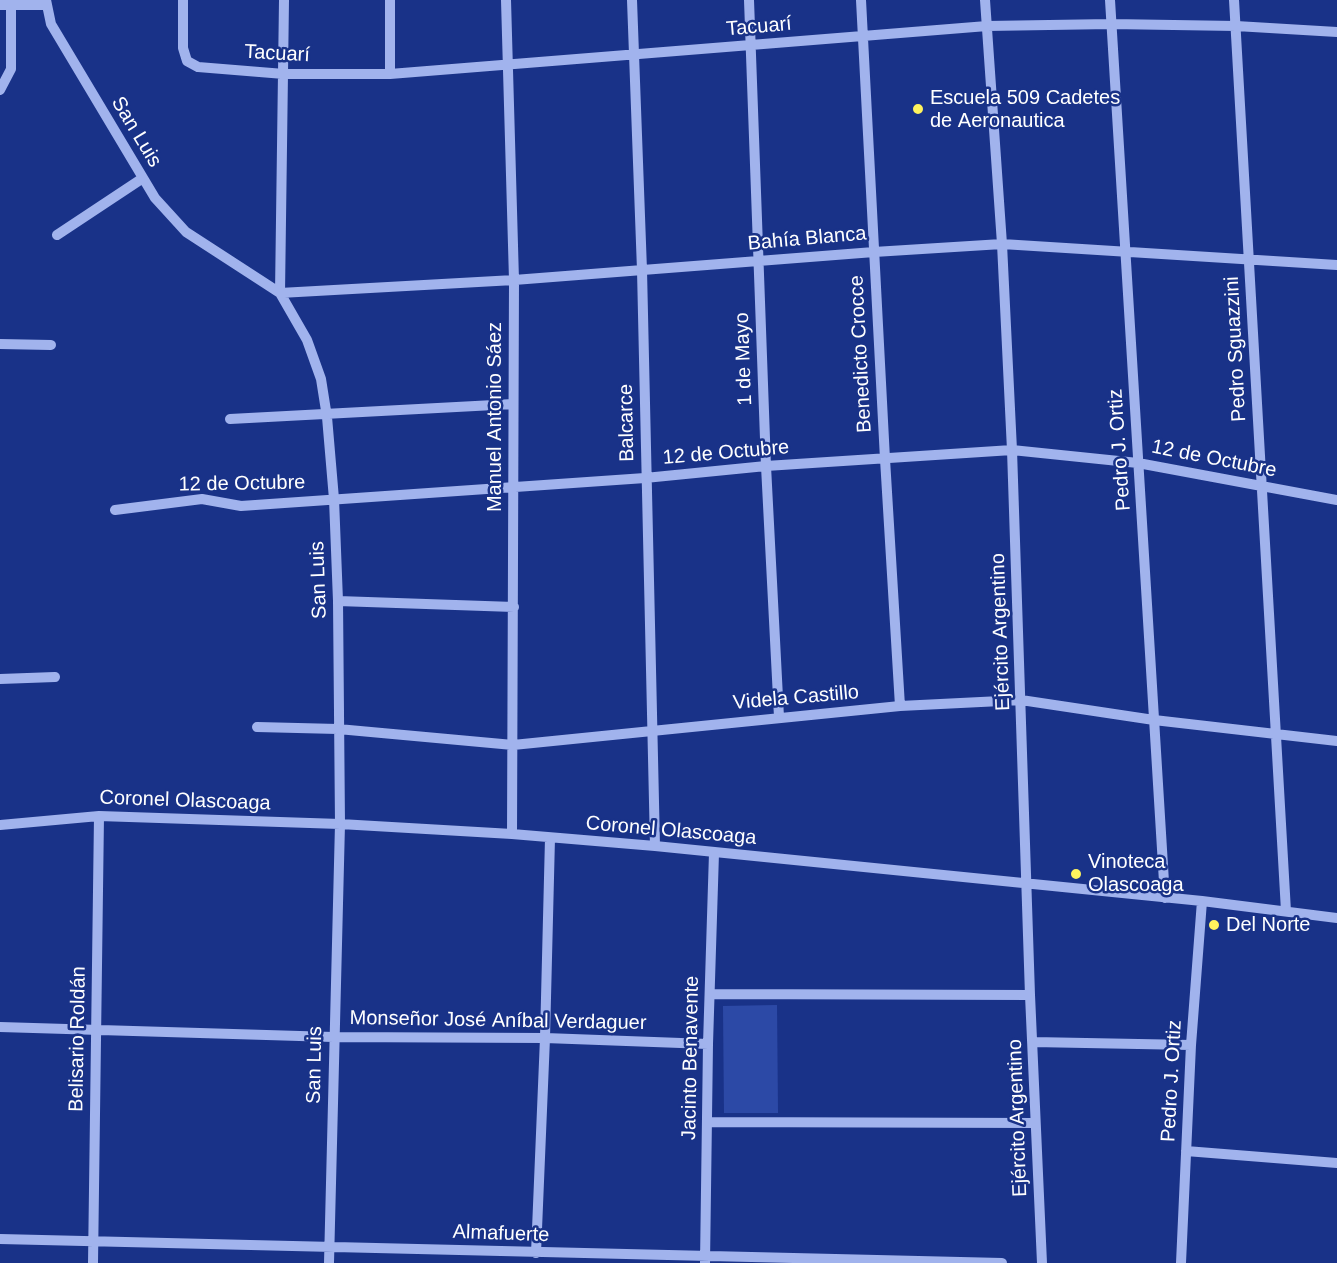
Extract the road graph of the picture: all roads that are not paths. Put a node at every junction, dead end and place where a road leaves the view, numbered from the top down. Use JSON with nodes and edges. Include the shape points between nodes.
{"nodes":[{"id":1,"x":183,"y":0,"type":"edge"},
{"id":2,"x":284,"y":0,"type":"edge"},
{"id":3,"x":390,"y":0,"type":"edge"},
{"id":4,"x":506,"y":0,"type":"edge"},
{"id":5,"x":632,"y":0,"type":"edge"},
{"id":6,"x":749,"y":0,"type":"edge"},
{"id":7,"x":861,"y":0,"type":"edge"},
{"id":8,"x":985,"y":0,"type":"edge"},
{"id":9,"x":1110,"y":0,"type":"edge"},
{"id":10,"x":1234,"y":0,"type":"edge"},
{"id":11,"x":46,"y":2,"type":"edge"},
{"id":12,"x":5,"y":5,"type":"edge"},
{"id":13,"x":1111,"y":24,"type":"junction"},
{"id":14,"x":987,"y":26,"type":"junction"},
{"id":15,"x":1236,"y":26,"type":"junction"},
{"id":16,"x":1337,"y":32,"type":"edge"},
{"id":17,"x":864,"y":36,"type":"junction"},
{"id":18,"x":751,"y":46,"type":"junction"},
{"id":19,"x":636,"y":56,"type":"junction"},
{"id":20,"x":508,"y":64,"type":"junction"},
{"id":21,"x":284,"y":74,"type":"junction"},
{"id":22,"x":390,"y":74,"type":"junction"},
{"id":23,"x":0,"y":90,"type":"edge"},
{"id":24,"x":143,"y":178,"type":"junction"},
{"id":25,"x":57,"y":235,"type":"dead end"},
{"id":26,"x":1002,"y":244,"type":"junction"},
{"id":27,"x":1125,"y":251,"type":"junction"},
{"id":28,"x":874,"y":252,"type":"junction"},
{"id":29,"x":1250,"y":258,"type":"junction"},
{"id":30,"x":758,"y":262,"type":"junction"},
{"id":31,"x":1337,"y":265,"type":"edge"},
{"id":32,"x":642,"y":270,"type":"junction"},
{"id":33,"x":514,"y":280,"type":"junction"},
{"id":34,"x":280,"y":293,"type":"junction"},
{"id":35,"x":0,"y":344,"type":"edge"},
{"id":36,"x":51,"y":345,"type":"dead end"},
{"id":37,"x":513,"y":404,"type":"junction"},
{"id":38,"x":326,"y":413,"type":"junction"},
{"id":39,"x":230,"y":419,"type":"dead end"},
{"id":40,"x":1012,"y":450,"type":"junction"},
{"id":41,"x":885,"y":459,"type":"junction"},
{"id":42,"x":1138,"y":464,"type":"junction"},
{"id":43,"x":766,"y":466,"type":"junction"},
{"id":44,"x":645,"y":478,"type":"junction"},
{"id":45,"x":1261,"y":486,"type":"junction"},
{"id":46,"x":513,"y":487,"type":"junction"},
{"id":47,"x":334,"y":499,"type":"junction"},
{"id":48,"x":1337,"y":500,"type":"edge"},
{"id":49,"x":115,"y":510,"type":"dead end"},
{"id":50,"x":338,"y":602,"type":"junction"},
{"id":51,"x":514,"y":607,"type":"junction"},
{"id":52,"x":55,"y":676,"type":"dead end"},
{"id":53,"x":0,"y":679,"type":"edge"},
{"id":54,"x":1021,"y":700,"type":"junction"},
{"id":55,"x":900,"y":706,"type":"junction"},
{"id":56,"x":779,"y":717,"type":"junction"},
{"id":57,"x":1154,"y":720,"type":"junction"},
{"id":58,"x":257,"y":727,"type":"dead end"},
{"id":59,"x":338,"y":729,"type":"junction"},
{"id":60,"x":653,"y":731,"type":"junction"},
{"id":61,"x":1276,"y":733,"type":"junction"},
{"id":62,"x":1337,"y":741,"type":"edge"},
{"id":63,"x":513,"y":745,"type":"junction"},
{"id":64,"x":99,"y":816,"type":"junction"},
{"id":65,"x":340,"y":824,"type":"junction"},
{"id":66,"x":0,"y":825,"type":"edge"},
{"id":67,"x":512,"y":834,"type":"junction"},
{"id":68,"x":550,"y":838,"type":"junction"},
{"id":69,"x":655,"y":846,"type":"junction"},
{"id":70,"x":714,"y":853,"type":"junction"},
{"id":71,"x":1028,"y":884,"type":"junction"},
{"id":72,"x":1165,"y":897,"type":"junction"},
{"id":73,"x":1202,"y":901,"type":"junction"},
{"id":74,"x":1286,"y":911,"type":"junction"},
{"id":75,"x":1337,"y":918,"type":"edge"},
{"id":76,"x":710,"y":994,"type":"junction"},
{"id":77,"x":1030,"y":995,"type":"junction"},
{"id":78,"x":0,"y":1027,"type":"edge"},
{"id":79,"x":96,"y":1028,"type":"junction"},
{"id":80,"x":333,"y":1036,"type":"junction"},
{"id":81,"x":545,"y":1038,"type":"junction"},
{"id":82,"x":1033,"y":1042,"type":"junction"},
{"id":83,"x":708,"y":1044,"type":"junction"},
{"id":84,"x":1191,"y":1045,"type":"junction"},
{"id":85,"x":708,"y":1122,"type":"junction"},
{"id":86,"x":1035,"y":1124,"type":"junction"},
{"id":87,"x":1186,"y":1151,"type":"junction"},
{"id":88,"x":1337,"y":1163,"type":"edge"},
{"id":89,"x":0,"y":1239,"type":"edge"},
{"id":90,"x":93,"y":1241,"type":"junction"},
{"id":91,"x":330,"y":1247,"type":"junction"},
{"id":92,"x":433,"y":1250,"type":"junction"},
{"id":93,"x":536,"y":1253,"type":"junction"},
{"id":94,"x":562,"y":1258,"type":"edge"},
{"id":95,"x":705,"y":1260,"type":"edge"},
{"id":96,"x":930,"y":1262,"type":"edge"},
{"id":97,"x":93,"y":1263,"type":"edge"},
{"id":98,"x":329,"y":1263,"type":"edge"},
{"id":99,"x":435,"y":1263,"type":"edge"},
{"id":100,"x":1002,"y":1263,"type":"edge"},
{"id":101,"x":1042,"y":1263,"type":"edge"},
{"id":102,"x":1180,"y":1263,"type":"edge"}],
"edges":[{"from":1,"to":21,"type":"street","name":"Tacuarí","via":[[183,48],[187,61],[198,67]]},
{"from":2,"to":21,"type":"street"},
{"from":3,"to":22,"type":"street"},
{"from":4,"to":20,"type":"street","name":"Manuel Antonio Sáez"},
{"from":5,"to":19,"type":"street","name":"Balcarce"},
{"from":6,"to":18,"type":"street","name":"1 de Mayo"},
{"from":7,"to":17,"type":"street","name":"Benedicto Crocce"},
{"from":8,"to":14,"type":"street","name":"Ejército Argentino"},
{"from":9,"to":13,"type":"street","name":"Pedro J. Ortiz"},
{"from":10,"to":15,"type":"street","name":"Pedro Sguazzini"},
{"from":11,"to":12,"type":"street"},
{"from":11,"to":24,"type":"street","name":"San Luis","via":[[51,24]]},
{"from":12,"to":23,"type":"street","via":[[11,69]]},
{"from":13,"to":14,"type":"street","name":"Tacuarí"},
{"from":13,"to":15,"type":"street","name":"Tacuarí"},
{"from":13,"to":27,"type":"street","name":"Pedro J. Ortiz"},
{"from":14,"to":17,"type":"street","name":"Tacuarí"},
{"from":14,"to":26,"type":"street","name":"Ejército Argentino"},
{"from":15,"to":16,"type":"street","name":"Tacuarí"},
{"from":15,"to":29,"type":"street","name":"Pedro Sguazzini"},
{"from":17,"to":18,"type":"street","name":"Tacuarí"},
{"from":17,"to":28,"type":"street","name":"Benedicto Crocce"},
{"from":18,"to":19,"type":"street","name":"Tacuarí"},
{"from":18,"to":30,"type":"street","name":"1 de Mayo"},
{"from":19,"to":20,"type":"street","name":"Tacuarí"},
{"from":19,"to":32,"type":"street","name":"Balcarce"},
{"from":20,"to":22,"type":"street","name":"Tacuarí"},
{"from":20,"to":33,"type":"street","name":"Manuel Antonio Sáez"},
{"from":21,"to":22,"type":"street","name":"Tacuarí"},
{"from":21,"to":34,"type":"street"},
{"from":24,"to":25,"type":"street"},
{"from":24,"to":34,"type":"street","name":"San Luis","via":[[155,198],[186,232]]},
{"from":26,"to":27,"type":"street","name":"Bahía Blanca"},
{"from":26,"to":28,"type":"street","name":"Bahía Blanca"},
{"from":26,"to":40,"type":"street","name":"Ejército Argentino"},
{"from":27,"to":29,"type":"street","name":"Bahía Blanca"},
{"from":27,"to":42,"type":"street","name":"Pedro J. Ortiz"},
{"from":28,"to":30,"type":"street","name":"Bahía Blanca"},
{"from":28,"to":41,"type":"street","name":"Benedicto Crocce"},
{"from":29,"to":31,"type":"street","name":"Bahía Blanca"},
{"from":29,"to":45,"type":"street","name":"Pedro Sguazzini"},
{"from":30,"to":32,"type":"street","name":"Bahía Blanca"},
{"from":30,"to":43,"type":"street","name":"1 de Mayo"},
{"from":32,"to":33,"type":"street","name":"Bahía Blanca"},
{"from":32,"to":44,"type":"street","name":"Balcarce"},
{"from":33,"to":34,"type":"street","name":"Bahía Blanca"},
{"from":33,"to":37,"type":"street","name":"Manuel Antonio Sáez"},
{"from":34,"to":38,"type":"street","name":"San Luis","via":[[307,340],[321,379]]},
{"from":35,"to":36,"type":"street"},
{"from":37,"to":38,"type":"street"},
{"from":37,"to":46,"type":"street","name":"Manuel Antonio Sáez"},
{"from":38,"to":39,"type":"street"},
{"from":38,"to":47,"type":"street","name":"San Luis"},
{"from":40,"to":41,"type":"street","name":"12 de Octubre"},
{"from":40,"to":42,"type":"street","name":"12 de Octubre"},
{"from":40,"to":54,"type":"street","name":"Ejército Argentino"},
{"from":41,"to":43,"type":"street","name":"12 de Octubre"},
{"from":41,"to":55,"type":"street","name":"Benedicto Crocce"},
{"from":42,"to":45,"type":"street","name":"12 de Octubre"},
{"from":42,"to":57,"type":"street","name":"Pedro J. Ortiz"},
{"from":43,"to":44,"type":"street","name":"12 de Octubre"},
{"from":43,"to":56,"type":"street","name":"1 de Mayo"},
{"from":44,"to":46,"type":"street","name":"12 de Octubre"},
{"from":44,"to":60,"type":"street","name":"Balcarce"},
{"from":45,"to":48,"type":"street","name":"12 de Octubre"},
{"from":45,"to":61,"type":"street","name":"Pedro Sguazzini"},
{"from":46,"to":47,"type":"street","name":"12 de Octubre"},
{"from":46,"to":51,"type":"street","name":"Manuel Antonio Sáez"},
{"from":47,"to":49,"type":"street","name":"12 de Octubre","via":[[241,506],[202,499]]},
{"from":47,"to":50,"type":"street","name":"San Luis"},
{"from":50,"to":51,"type":"street"},
{"from":50,"to":59,"type":"street","name":"San Luis"},
{"from":51,"to":63,"type":"street","name":"Manuel Antonio Sáez"},
{"from":52,"to":53,"type":"street"},
{"from":54,"to":55,"type":"street","name":"Videla Castillo"},
{"from":54,"to":57,"type":"street","name":"Videla Castillo"},
{"from":54,"to":71,"type":"street","name":"Ejército Argentino"},
{"from":55,"to":56,"type":"street","name":"Videla Castillo"},
{"from":56,"to":60,"type":"street","name":"Videla Castillo"},
{"from":57,"to":61,"type":"street","name":"Videla Castillo"},
{"from":57,"to":72,"type":"street","name":"Pedro J. Ortiz"},
{"from":58,"to":59,"type":"street","name":"Videla Castillo"},
{"from":59,"to":63,"type":"street","name":"Videla Castillo"},
{"from":59,"to":65,"type":"street","name":"San Luis"},
{"from":60,"to":63,"type":"street","name":"Videla Castillo"},
{"from":60,"to":69,"type":"street","name":"Balcarce"},
{"from":61,"to":62,"type":"street","name":"Videla Castillo"},
{"from":61,"to":74,"type":"street","name":"Pedro Sguazzini"},
{"from":63,"to":67,"type":"street","name":"Manuel Antonio Sáez"},
{"from":64,"to":65,"type":"street","name":"Coronel Olascoaga"},
{"from":64,"to":66,"type":"street","name":"Coronel Olascoaga"},
{"from":64,"to":79,"type":"street","name":"Belisario Roldán"},
{"from":65,"to":67,"type":"street","name":"Coronel Olascoaga"},
{"from":65,"to":80,"type":"street","name":"San Luis"},
{"from":67,"to":68,"type":"street","name":"Coronel Olascoaga"},
{"from":68,"to":69,"type":"street","name":"Coronel Olascoaga"},
{"from":68,"to":81,"type":"street"},
{"from":69,"to":70,"type":"street","name":"Coronel Olascoaga"},
{"from":70,"to":71,"type":"street","name":"Coronel Olascoaga"},
{"from":70,"to":76,"type":"street","name":"Jacinto Benavente"},
{"from":71,"to":72,"type":"street","name":"Coronel Olascoaga"},
{"from":71,"to":77,"type":"street","name":"Ejército Argentino"},
{"from":72,"to":73,"type":"street","name":"Coronel Olascoaga"},
{"from":73,"to":74,"type":"street","name":"Coronel Olascoaga"},
{"from":73,"to":84,"type":"street","name":"Pedro J. Ortiz"},
{"from":74,"to":75,"type":"street","name":"Coronel Olascoaga"},
{"from":76,"to":77,"type":"street"},
{"from":76,"to":83,"type":"street","name":"Jacinto Benavente"},
{"from":77,"to":82,"type":"street","name":"Ejército Argentino"},
{"from":78,"to":79,"type":"street","name":"Monseñor José Aníbal Verdaguer"},
{"from":79,"to":80,"type":"street","name":"Monseñor José Aníbal Verdaguer"},
{"from":79,"to":90,"type":"street","name":"Belisario Roldán"},
{"from":80,"to":81,"type":"street","name":"Monseñor José Aníbal Verdaguer"},
{"from":80,"to":91,"type":"street","name":"San Luis"},
{"from":81,"to":83,"type":"street","name":"Monseñor José Aníbal Verdaguer"},
{"from":81,"to":93,"type":"street"},
{"from":82,"to":84,"type":"street"},
{"from":82,"to":86,"type":"street","name":"Ejército Argentino"},
{"from":83,"to":85,"type":"street","name":"Jacinto Benavente"},
{"from":84,"to":87,"type":"street","name":"Pedro J. Ortiz"},
{"from":85,"to":86,"type":"street"},
{"from":85,"to":95,"type":"street","name":"Jacinto Benavente"},
{"from":86,"to":101,"type":"street","name":"Ejército Argentino"},
{"from":87,"to":88,"type":"street"},
{"from":87,"to":102,"type":"street","name":"Pedro J. Ortiz"},
{"from":89,"to":90,"type":"street","name":"Almafuerte"},
{"from":90,"to":91,"type":"street","name":"Almafuerte"},
{"from":90,"to":97,"type":"street","name":"Belisario Roldán"},
{"from":91,"to":92,"type":"street","name":"Almafuerte"},
{"from":91,"to":98,"type":"street","name":"San Luis"},
{"from":92,"to":93,"type":"street","name":"Almafuerte"},
{"from":92,"to":99,"type":"street"},
{"from":93,"to":94,"type":"street","name":"Almafuerte"},
{"from":94,"to":95,"type":"street","name":"Almafuerte"},
{"from":95,"to":96,"type":"street","name":"Almafuerte"},
{"from":96,"to":100,"type":"street","name":"Almafuerte"}]}
